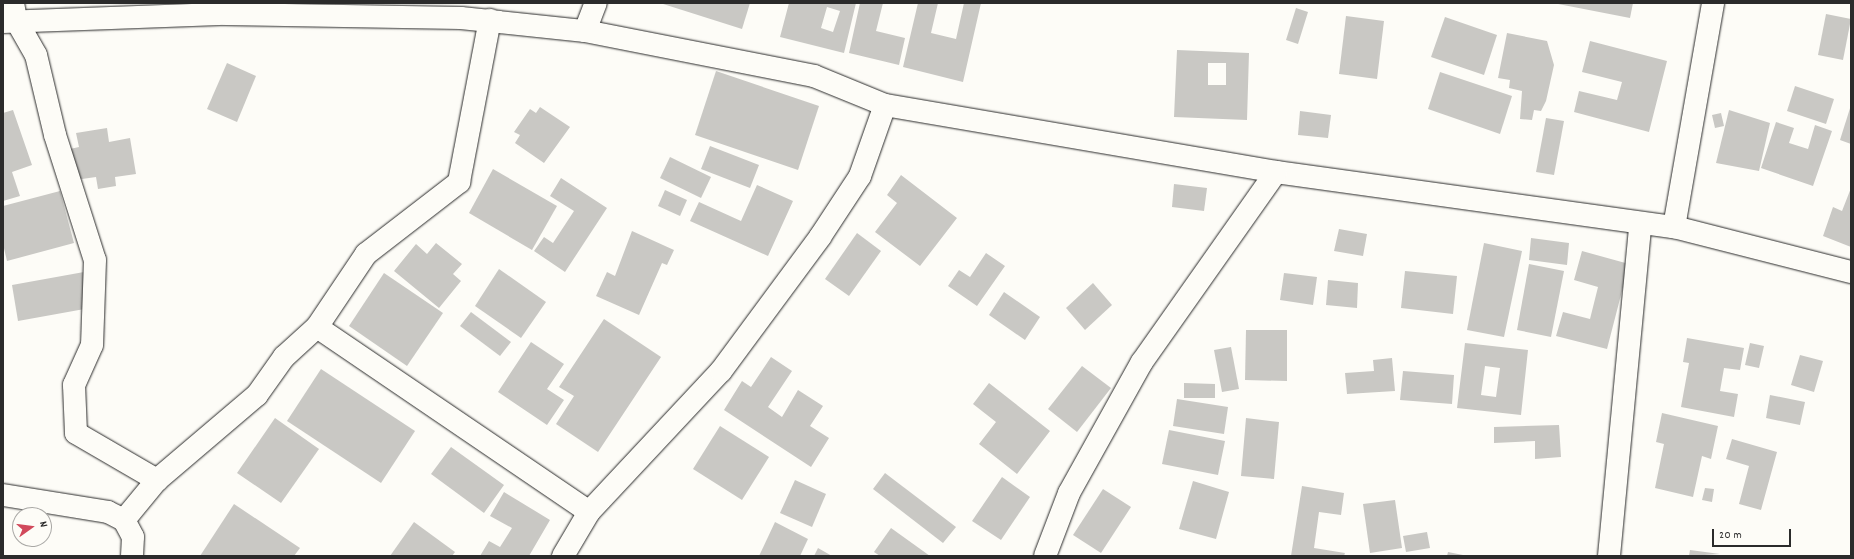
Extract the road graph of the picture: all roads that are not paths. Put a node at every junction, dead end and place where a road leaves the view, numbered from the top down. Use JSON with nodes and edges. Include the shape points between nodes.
{"nodes":[{"id":1,"x":596,"y":3,"type":"edge"},
{"id":2,"x":1713,"y":3,"type":"edge"},
{"id":3,"x":164,"y":10,"type":"edge"},
{"id":4,"x":460,"y":11,"type":"edge"},
{"id":5,"x":11,"y":15,"type":"edge"},
{"id":6,"x":490,"y":20,"type":"junction"},
{"id":7,"x":585,"y":31,"type":"junction"},
{"id":8,"x":885,"y":105,"type":"junction"},
{"id":9,"x":1276,"y":172,"type":"junction"},
{"id":10,"x":1640,"y":225,"type":"junction"},
{"id":11,"x":1674,"y":227,"type":"junction"},
{"id":12,"x":1851,"y":272,"type":"edge"},
{"id":13,"x":317,"y":327,"type":"junction"},
{"id":14,"x":157,"y":480,"type":"junction"},
{"id":15,"x":3,"y":495,"type":"edge"},
{"id":16,"x":589,"y":512,"type":"junction"},
{"id":17,"x":124,"y":520,"type":"junction"},
{"id":18,"x":132,"y":556,"type":"edge"},
{"id":19,"x":564,"y":556,"type":"edge"},
{"id":20,"x":1045,"y":556,"type":"edge"},
{"id":21,"x":1608,"y":556,"type":"edge"}],
"edges":[{"from":1,"to":7,"type":"street"},
{"from":2,"to":11,"type":"street"},
{"from":3,"to":4,"type":"street","via":[[226,14]]},
{"from":3,"to":5,"type":"street"},
{"from":4,"to":6,"type":"street"},
{"from":5,"to":14,"type":"street","via":[[36,55],[54,135],[95,260],[92,345],[74,385],[76,433]]},
{"from":6,"to":7,"type":"street"},
{"from":6,"to":13,"type":"street","via":[[459,182],[366,254]]},
{"from":7,"to":8,"type":"street","via":[[814,76]]},
{"from":8,"to":9,"type":"street"},
{"from":8,"to":16,"type":"street","via":[[860,176],[820,237],[720,371]]},
{"from":9,"to":10,"type":"street"},
{"from":9,"to":20,"type":"street","via":[[1142,362],[1069,493]]},
{"from":10,"to":11,"type":"street"},
{"from":10,"to":21,"type":"street"},
{"from":11,"to":12,"type":"street"},
{"from":13,"to":14,"type":"street","via":[[284,357],[257,395]]},
{"from":13,"to":16,"type":"street"},
{"from":14,"to":17,"type":"street"},
{"from":15,"to":17,"type":"street","via":[[108,512]]},
{"from":16,"to":19,"type":"street"},
{"from":17,"to":18,"type":"street","via":[[133,537]]}]}
